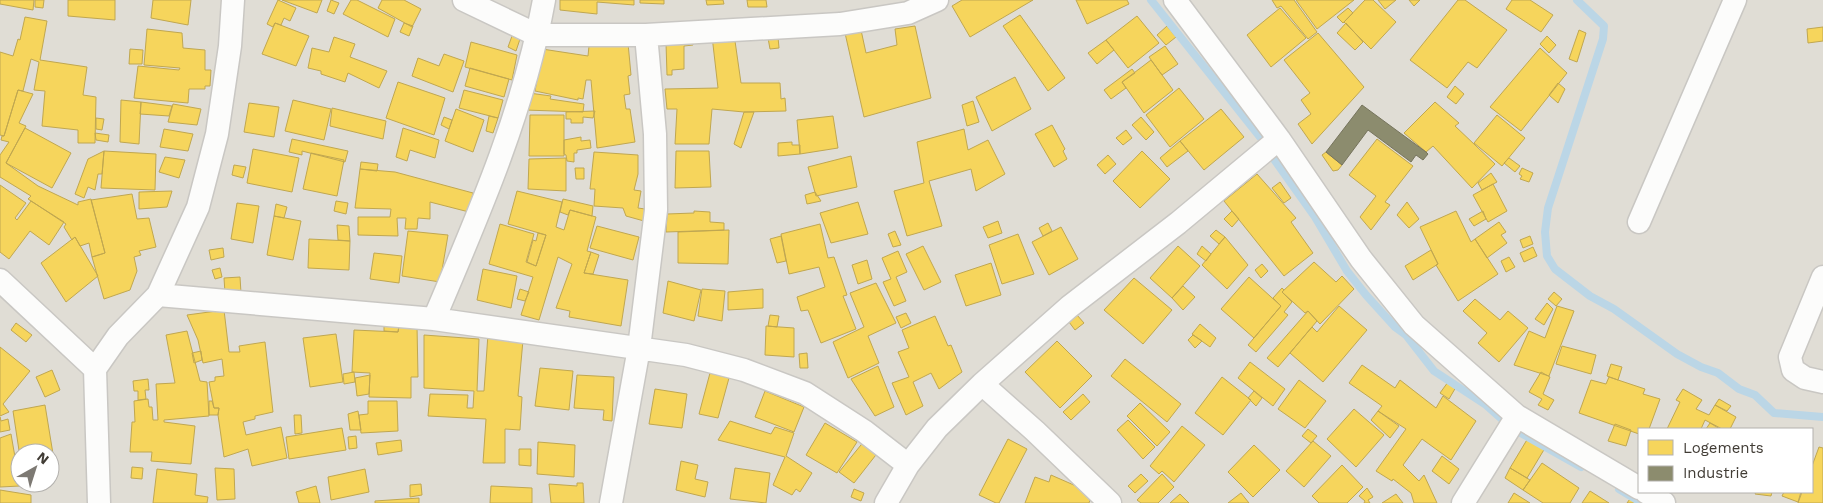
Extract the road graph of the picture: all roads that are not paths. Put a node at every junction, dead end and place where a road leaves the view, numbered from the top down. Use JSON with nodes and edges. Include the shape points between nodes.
{"nodes":[{"id":1,"x":232,"y":0,"type":"edge"},
{"id":2,"x":464,"y":0,"type":"edge"},
{"id":3,"x":544,"y":0,"type":"edge"},
{"id":4,"x":938,"y":0,"type":"edge"},
{"id":5,"x":1175,"y":0,"type":"edge"},
{"id":6,"x":1735,"y":0,"type":"edge"},
{"id":7,"x":537,"y":35,"type":"junction"},
{"id":8,"x":646,"y":35,"type":"junction"},
{"id":9,"x":1279,"y":138,"type":"junction"},
{"id":10,"x":1639,"y":222,"type":"dead end"},
{"id":11,"x":1823,"y":277,"type":"edge"},
{"id":12,"x":0,"y":280,"type":"edge"},
{"id":13,"x":158,"y":295,"type":"junction"},
{"id":14,"x":434,"y":320,"type":"junction"},
{"id":15,"x":639,"y":348,"type":"junction"},
{"id":16,"x":94,"y":369,"type":"junction"},
{"id":17,"x":1823,"y":382,"type":"edge"},
{"id":18,"x":982,"y":384,"type":"junction"},
{"id":19,"x":1518,"y":416,"type":"junction"},
{"id":20,"x":908,"y":465,"type":"junction"},
{"id":21,"x":1638,"y":487,"type":"edge"},
{"id":22,"x":1648,"y":493,"type":"edge"},
{"id":23,"x":99,"y":503,"type":"edge"},
{"id":24,"x":612,"y":503,"type":"edge"},
{"id":25,"x":886,"y":503,"type":"edge"},
{"id":26,"x":1110,"y":503,"type":"edge"},
{"id":27,"x":1463,"y":503,"type":"edge"},
{"id":28,"x":1664,"y":503,"type":"edge"}],
"edges":[{"from":1,"to":13,"type":"street","via":[[230,46],[217,134],[198,207]]},
{"from":2,"to":7,"type":"street"},
{"from":3,"to":7,"type":"street"},
{"from":4,"to":8,"type":"street","via":[[908,13],[840,24]]},
{"from":5,"to":9,"type":"street"},
{"from":6,"to":10,"type":"street"},
{"from":7,"to":8,"type":"street"},
{"from":7,"to":14,"type":"street","via":[[480,212]]},
{"from":8,"to":15,"type":"street","via":[[656,134],[656,210]]},
{"from":9,"to":18,"type":"street","via":[[1178,223],[1068,307]]},
{"from":9,"to":19,"type":"street","via":[[1361,259],[1414,325]]},
{"from":11,"to":17,"type":"street","via":[[1790,357],[1793,370],[1804,378]]},
{"from":12,"to":16,"type":"street"},
{"from":13,"to":14,"type":"street"},
{"from":13,"to":16,"type":"street","via":[[118,336]]},
{"from":14,"to":15,"type":"street"},
{"from":15,"to":20,"type":"street","via":[[744,370],[805,393],[864,431]]},
{"from":15,"to":24,"type":"street"},
{"from":16,"to":23,"type":"street"},
{"from":18,"to":20,"type":"street","via":[[937,428]]},
{"from":18,"to":26,"type":"street"},
{"from":19,"to":21,"type":"street"},
{"from":19,"to":27,"type":"street"},
{"from":20,"to":25,"type":"street"},
{"from":22,"to":28,"type":"street"}]}
